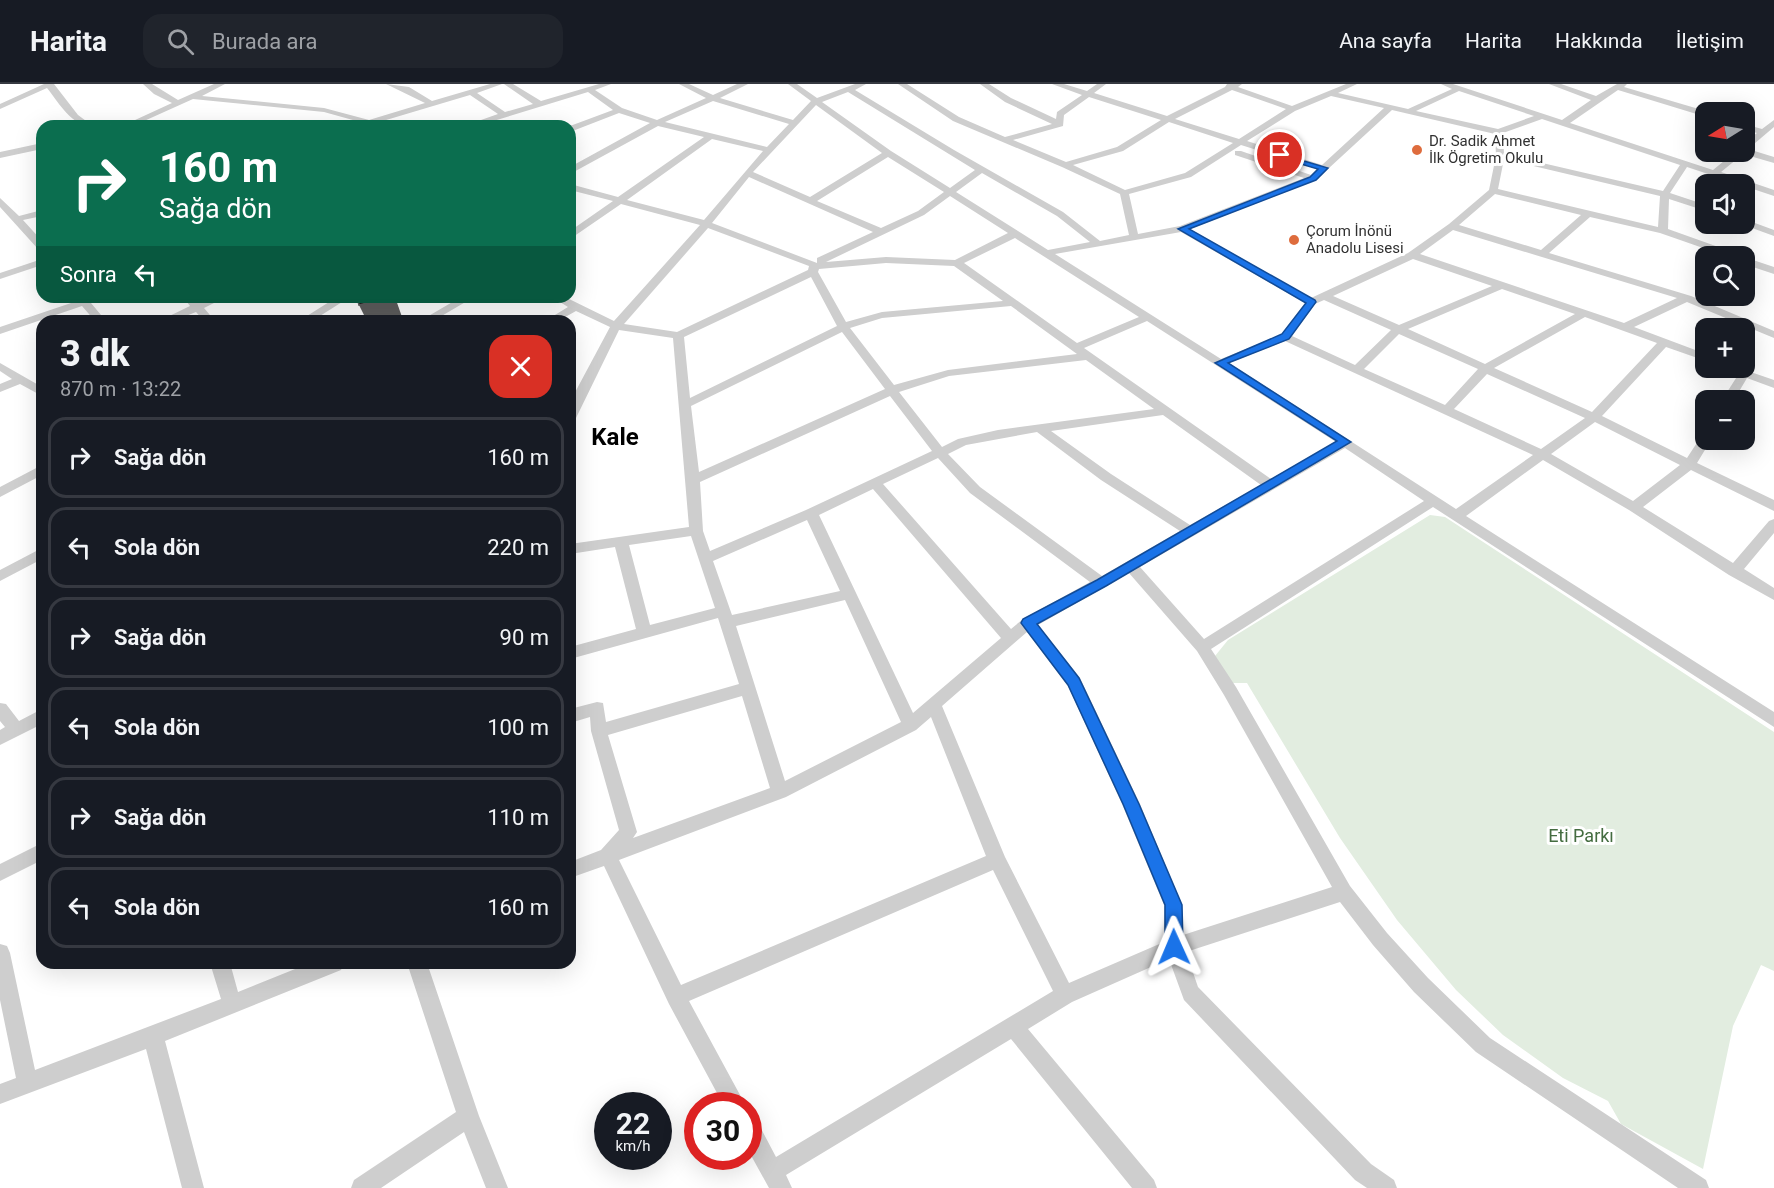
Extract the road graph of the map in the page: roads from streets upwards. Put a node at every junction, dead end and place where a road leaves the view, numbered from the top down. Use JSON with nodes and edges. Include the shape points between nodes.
{"nodes":[{"id":1,"x":50,"y":84,"type":"edge"},
{"id":2,"x":147,"y":84,"type":"edge"},
{"id":3,"x":221,"y":84,"type":"edge"},
{"id":4,"x":390,"y":84,"type":"edge"},
{"id":5,"x":498,"y":84,"type":"edge"},
{"id":6,"x":508,"y":84,"type":"edge"},
{"id":7,"x":566,"y":84,"type":"edge"},
{"id":8,"x":607,"y":84,"type":"edge"},
{"id":9,"x":621,"y":84,"type":"edge"},
{"id":10,"x":683,"y":84,"type":"edge"},
{"id":11,"x":744,"y":84,"type":"edge"},
{"id":12,"x":792,"y":84,"type":"edge"},
{"id":13,"x":862,"y":84,"type":"edge"},
{"id":14,"x":924,"y":84,"type":"edge"},
{"id":15,"x":984,"y":84,"type":"edge"},
{"id":16,"x":1056,"y":84,"type":"edge"},
{"id":17,"x":1102,"y":84,"type":"edge"},
{"id":18,"x":1219,"y":84,"type":"edge"},
{"id":19,"x":1353,"y":84,"type":"edge"},
{"id":20,"x":1445,"y":84,"type":"edge"},
{"id":21,"x":1553,"y":84,"type":"edge"},
{"id":22,"x":1235,"y":85,"type":"edge"},
{"id":23,"x":905,"y":86,"type":"edge"},
{"id":24,"x":1620,"y":86,"type":"edge"},
{"id":25,"x":1458,"y":88,"type":"junction"},
{"id":26,"x":848,"y":89,"type":"junction"},
{"id":27,"x":471,"y":92,"type":"junction"},
{"id":28,"x":592,"y":92,"type":"junction"},
{"id":29,"x":575,"y":93,"type":"junction"},
{"id":30,"x":1328,"y":93,"type":"junction"},
{"id":31,"x":1086,"y":95,"type":"junction"},
{"id":32,"x":192,"y":97,"type":"junction"},
{"id":33,"x":713,"y":98,"type":"junction"},
{"id":34,"x":1598,"y":99,"type":"junction"},
{"id":35,"x":815,"y":102,"type":"junction"},
{"id":36,"x":178,"y":103,"type":"junction"},
{"id":37,"x":430,"y":103,"type":"junction"},
{"id":38,"x":539,"y":104,"type":"junction"},
{"id":39,"x":0,"y":107,"type":"edge"},
{"id":40,"x":1390,"y":107,"type":"junction"},
{"id":41,"x":1292,"y":109,"type":"junction"},
{"id":42,"x":619,"y":110,"type":"junction"},
{"id":43,"x":1411,"y":110,"type":"junction"},
{"id":44,"x":1695,"y":110,"type":"edge"},
{"id":45,"x":504,"y":115,"type":"junction"},
{"id":46,"x":1543,"y":116,"type":"junction"},
{"id":47,"x":1168,"y":119,"type":"junction"},
{"id":48,"x":80,"y":120,"type":"edge"},
{"id":49,"x":140,"y":120,"type":"edge"},
{"id":50,"x":362,"y":120,"type":"edge"},
{"id":51,"x":375,"y":120,"type":"edge"},
{"id":52,"x":488,"y":120,"type":"edge"},
{"id":53,"x":504,"y":120,"type":"edge"},
{"id":54,"x":657,"y":123,"type":"junction"},
{"id":55,"x":795,"y":123,"type":"junction"},
{"id":56,"x":1564,"y":123,"type":"junction"},
{"id":57,"x":1774,"y":123,"type":"edge"},
{"id":58,"x":1060,"y":124,"type":"junction"},
{"id":59,"x":576,"y":127,"type":"edge"},
{"id":60,"x":1755,"y":129,"type":"edge"},
{"id":61,"x":1499,"y":132,"type":"junction"},
{"id":62,"x":1763,"y":132,"type":"junction"},
{"id":63,"x":711,"y":136,"type":"junction"},
{"id":64,"x":1755,"y":139,"type":"edge"},
{"id":65,"x":1003,"y":140,"type":"junction"},
{"id":66,"x":1237,"y":142,"type":"junction"},
{"id":67,"x":36,"y":147,"type":"edge"},
{"id":68,"x":1227,"y":149,"type":"junction"},
{"id":69,"x":769,"y":150,"type":"junction"},
{"id":70,"x":888,"y":153,"type":"junction"},
{"id":71,"x":1755,"y":153,"type":"edge"},
{"id":72,"x":0,"y":155,"type":"edge"},
{"id":73,"x":1500,"y":156,"type":"junction"},
{"id":74,"x":1774,"y":160,"type":"edge"},
{"id":75,"x":1728,"y":162,"type":"edge"},
{"id":76,"x":1685,"y":163,"type":"junction"},
{"id":77,"x":1065,"y":165,"type":"junction"},
{"id":78,"x":576,"y":168,"type":"edge"},
{"id":79,"x":982,"y":168,"type":"junction"},
{"id":80,"x":1323,"y":168,"type":"junction"},
{"id":81,"x":747,"y":173,"type":"junction"},
{"id":82,"x":1714,"y":173,"type":"junction"},
{"id":83,"x":1313,"y":178,"type":"junction"},
{"id":84,"x":576,"y":189,"type":"edge"},
{"id":85,"x":1493,"y":191,"type":"junction"},
{"id":86,"x":951,"y":192,"type":"junction"},
{"id":87,"x":1124,"y":193,"type":"junction"},
{"id":88,"x":1774,"y":193,"type":"edge"},
{"id":89,"x":1665,"y":194,"type":"junction"},
{"id":90,"x":0,"y":201,"type":"edge"},
{"id":91,"x":618,"y":201,"type":"junction"},
{"id":92,"x":810,"y":201,"type":"junction"},
{"id":93,"x":1695,"y":204,"type":"edge"},
{"id":94,"x":36,"y":214,"type":"edge"},
{"id":95,"x":1586,"y":214,"type":"junction"},
{"id":96,"x":17,"y":219,"type":"junction"},
{"id":97,"x":706,"y":224,"type":"junction"},
{"id":98,"x":1452,"y":226,"type":"junction"},
{"id":99,"x":1755,"y":226,"type":"edge"},
{"id":100,"x":1182,"y":229,"type":"junction"},
{"id":101,"x":1664,"y":231,"type":"junction"},
{"id":102,"x":576,"y":232,"type":"edge"},
{"id":103,"x":881,"y":232,"type":"junction"},
{"id":104,"x":1774,"y":233,"type":"edge"},
{"id":105,"x":1015,"y":234,"type":"junction"},
{"id":106,"x":1134,"y":237,"type":"junction"},
{"id":107,"x":36,"y":241,"type":"edge"},
{"id":108,"x":1099,"y":245,"type":"junction"},
{"id":109,"x":1706,"y":246,"type":"edge"},
{"id":110,"x":1046,"y":253,"type":"junction"},
{"id":111,"x":1543,"y":253,"type":"junction"},
{"id":112,"x":1412,"y":255,"type":"junction"},
{"id":113,"x":36,"y":262,"type":"edge"},
{"id":114,"x":36,"y":262,"type":"edge"},
{"id":115,"x":957,"y":263,"type":"junction"},
{"id":116,"x":1755,"y":264,"type":"edge"},
{"id":117,"x":814,"y":267,"type":"junction"},
{"id":118,"x":0,"y":271,"type":"edge"},
{"id":119,"x":1774,"y":271,"type":"edge"},
{"id":120,"x":0,"y":276,"type":"edge"},
{"id":121,"x":1500,"y":286,"type":"junction"},
{"id":122,"x":1324,"y":296,"type":"junction"},
{"id":123,"x":1687,"y":298,"type":"junction"},
{"id":124,"x":1311,"y":302,"type":"junction"},
{"id":125,"x":74,"y":303,"type":"edge"},
{"id":126,"x":85,"y":303,"type":"edge"},
{"id":127,"x":193,"y":303,"type":"edge"},
{"id":128,"x":206,"y":303,"type":"edge"},
{"id":129,"x":336,"y":303,"type":"edge"},
{"id":130,"x":458,"y":303,"type":"edge"},
{"id":131,"x":567,"y":303,"type":"edge"},
{"id":132,"x":1011,"y":303,"type":"junction"},
{"id":133,"x":196,"y":307,"type":"junction"},
{"id":134,"x":575,"y":307,"type":"junction"},
{"id":135,"x":1584,"y":313,"type":"junction"},
{"id":136,"x":41,"y":315,"type":"edge"},
{"id":137,"x":96,"y":315,"type":"edge"},
{"id":138,"x":178,"y":315,"type":"edge"},
{"id":139,"x":204,"y":315,"type":"edge"},
{"id":140,"x":317,"y":315,"type":"edge"},
{"id":141,"x":436,"y":315,"type":"edge"},
{"id":142,"x":561,"y":315,"type":"edge"},
{"id":143,"x":36,"y":317,"type":"edge"},
{"id":144,"x":1148,"y":317,"type":"junction"},
{"id":145,"x":616,"y":326,"type":"junction"},
{"id":146,"x":843,"y":326,"type":"junction"},
{"id":147,"x":1625,"y":327,"type":"junction"},
{"id":148,"x":0,"y":330,"type":"edge"},
{"id":149,"x":1397,"y":330,"type":"junction"},
{"id":150,"x":1774,"y":335,"type":"edge"},
{"id":151,"x":679,"y":336,"type":"junction"},
{"id":152,"x":1286,"y":337,"type":"junction"},
{"id":153,"x":1664,"y":342,"type":"junction"},
{"id":154,"x":1075,"y":348,"type":"junction"},
{"id":155,"x":1695,"y":354,"type":"edge"},
{"id":156,"x":1087,"y":356,"type":"junction"},
{"id":157,"x":1220,"y":363,"type":"junction"},
{"id":158,"x":0,"y":366,"type":"edge"},
{"id":159,"x":1358,"y":368,"type":"junction"},
{"id":160,"x":1486,"y":368,"type":"junction"},
{"id":161,"x":1755,"y":377,"type":"edge"},
{"id":162,"x":36,"y":378,"type":"edge"},
{"id":163,"x":24,"y":381,"type":"junction"},
{"id":164,"x":1774,"y":384,"type":"edge"},
{"id":165,"x":0,"y":388,"type":"edge"},
{"id":166,"x":36,"y":388,"type":"edge"},
{"id":167,"x":891,"y":390,"type":"junction"},
{"id":168,"x":576,"y":396,"type":"edge"},
{"id":169,"x":684,"y":405,"type":"junction"},
{"id":170,"x":1447,"y":410,"type":"junction"},
{"id":171,"x":1165,"y":411,"type":"junction"},
{"id":172,"x":1594,"y":417,"type":"junction"},
{"id":173,"x":1039,"y":428,"type":"junction"},
{"id":174,"x":1345,"y":442,"type":"junction"},
{"id":175,"x":1699,"y":450,"type":"edge"},
{"id":176,"x":939,"y":452,"type":"junction"},
{"id":177,"x":1544,"y":455,"type":"junction"},
{"id":178,"x":1690,"y":464,"type":"junction"},
{"id":179,"x":36,"y":472,"type":"edge"},
{"id":180,"x":693,"y":480,"type":"junction"},
{"id":181,"x":875,"y":483,"type":"junction"},
{"id":182,"x":1270,"y":485,"type":"junction"},
{"id":183,"x":0,"y":493,"type":"edge"},
{"id":184,"x":1433,"y":501,"type":"junction"},
{"id":185,"x":1774,"y":506,"type":"edge"},
{"id":186,"x":1634,"y":507,"type":"junction"},
{"id":187,"x":810,"y":513,"type":"junction"},
{"id":188,"x":1456,"y":516,"type":"junction"},
{"id":189,"x":1774,"y":524,"type":"edge"},
{"id":190,"x":696,"y":531,"type":"junction"},
{"id":191,"x":1189,"y":531,"type":"junction"},
{"id":192,"x":621,"y":542,"type":"junction"},
{"id":193,"x":576,"y":548,"type":"edge"},
{"id":194,"x":36,"y":556,"type":"edge"},
{"id":195,"x":704,"y":559,"type":"junction"},
{"id":196,"x":1130,"y":565,"type":"junction"},
{"id":197,"x":1734,"y":571,"type":"junction"},
{"id":198,"x":0,"y":576,"type":"edge"},
{"id":199,"x":1101,"y":583,"type":"junction"},
{"id":200,"x":849,"y":594,"type":"junction"},
{"id":201,"x":1774,"y":595,"type":"edge"},
{"id":202,"x":725,"y":616,"type":"junction"},
{"id":203,"x":1028,"y":623,"type":"junction"},
{"id":204,"x":644,"y":632,"type":"junction"},
{"id":205,"x":1010,"y":638,"type":"junction"},
{"id":206,"x":1202,"y":647,"type":"junction"},
{"id":207,"x":576,"y":651,"type":"edge"},
{"id":208,"x":747,"y":688,"type":"junction"},
{"id":209,"x":934,"y":705,"type":"junction"},
{"id":210,"x":0,"y":709,"type":"edge"},
{"id":211,"x":576,"y":714,"type":"edge"},
{"id":212,"x":36,"y":719,"type":"edge"},
{"id":213,"x":1774,"y":720,"type":"edge"},
{"id":214,"x":910,"y":725,"type":"junction"},
{"id":215,"x":16,"y":729,"type":"junction"},
{"id":216,"x":599,"y":731,"type":"junction"},
{"id":217,"x":0,"y":738,"type":"edge"},
{"id":218,"x":780,"y":792,"type":"junction"},
{"id":219,"x":36,"y":854,"type":"edge"},
{"id":220,"x":608,"y":855,"type":"junction"},
{"id":221,"x":997,"y":860,"type":"junction"},
{"id":222,"x":576,"y":868,"type":"edge"},
{"id":223,"x":0,"y":873,"type":"edge"},
{"id":224,"x":1344,"y":892,"type":"junction"},
{"id":225,"x":1174,"y":947,"type":"junction"},
{"id":226,"x":0,"y":953,"type":"edge"},
{"id":227,"x":222,"y":969,"type":"edge"},
{"id":228,"x":319,"y":969,"type":"edge"},
{"id":229,"x":419,"y":969,"type":"edge"},
{"id":230,"x":1065,"y":995,"type":"junction"},
{"id":231,"x":676,"y":997,"type":"junction"},
{"id":232,"x":232,"y":1004,"type":"junction"},
{"id":233,"x":1014,"y":1027,"type":"junction"},
{"id":234,"x":153,"y":1036,"type":"junction"},
{"id":235,"x":27,"y":1083,"type":"junction"},
{"id":236,"x":728,"y":1092,"type":"edge"},
{"id":237,"x":0,"y":1094,"type":"edge"},
{"id":238,"x":468,"y":1116,"type":"junction"},
{"id":239,"x":762,"y":1152,"type":"edge"},
{"id":240,"x":777,"y":1179,"type":"edge"},
{"id":241,"x":193,"y":1188,"type":"edge"},
{"id":242,"x":362,"y":1188,"type":"edge"},
{"id":243,"x":497,"y":1188,"type":"edge"},
{"id":244,"x":1146,"y":1188,"type":"edge"},
{"id":245,"x":1386,"y":1188,"type":"edge"},
{"id":246,"x":1698,"y":1188,"type":"edge"}],
"edges":[{"from":1,"to":39,"type":"street"},
{"from":1,"to":48,"type":"street"},
{"from":2,"to":36,"type":"street"},
{"from":3,"to":32,"type":"street"},
{"from":4,"to":37,"type":"street"},
{"from":5,"to":27,"type":"street"},
{"from":6,"to":38,"type":"street"},
{"from":7,"to":29,"type":"street"},
{"from":8,"to":29,"type":"street"},
{"from":9,"to":28,"type":"street"},
{"from":10,"to":33,"type":"street"},
{"from":11,"to":33,"type":"street"},
{"from":12,"to":35,"type":"street"},
{"from":13,"to":26,"type":"street"},
{"from":14,"to":23,"type":"street"},
{"from":15,"to":58,"type":"street"},
{"from":16,"to":31,"type":"street"},
{"from":17,"to":31,"type":"street"},
{"from":18,"to":22,"type":"street"},
{"from":19,"to":30,"type":"street"},
{"from":20,"to":25,"type":"street"},
{"from":21,"to":34,"type":"street"},
{"from":22,"to":41,"type":"street"},
{"from":22,"to":47,"type":"street"},
{"from":23,"to":65,"type":"street","via":[[956,119]]},
{"from":24,"to":34,"type":"street"},
{"from":24,"to":44,"type":"street"},
{"from":25,"to":43,"type":"street"},
{"from":25,"to":46,"type":"street"},
{"from":26,"to":35,"type":"street"},
{"from":26,"to":79,"type":"street"},
{"from":27,"to":37,"type":"street"},
{"from":27,"to":45,"type":"street"},
{"from":28,"to":42,"type":"street"},
{"from":28,"to":53,"type":"street"},
{"from":29,"to":38,"type":"street"},
{"from":30,"to":40,"type":"street"},
{"from":30,"to":41,"type":"street"},
{"from":31,"to":47,"type":"street"},
{"from":31,"to":58,"type":"street","via":[[1060,114]]},
{"from":32,"to":36,"type":"street"},
{"from":32,"to":50,"type":"street","via":[[324,110]]},
{"from":33,"to":54,"type":"street"},
{"from":33,"to":55,"type":"street"},
{"from":34,"to":56,"type":"street"},
{"from":35,"to":55,"type":"street"},
{"from":35,"to":70,"type":"street"},
{"from":36,"to":49,"type":"street"},
{"from":37,"to":51,"type":"street"},
{"from":38,"to":45,"type":"street"},
{"from":40,"to":43,"type":"street"},
{"from":40,"to":80,"type":"street"},
{"from":41,"to":66,"type":"street"},
{"from":42,"to":54,"type":"street"},
{"from":42,"to":59,"type":"street"},
{"from":43,"to":61,"type":"street"},
{"from":45,"to":52,"type":"street"},
{"from":46,"to":56,"type":"street"},
{"from":46,"to":61,"type":"street"},
{"from":47,"to":66,"type":"street"},
{"from":47,"to":77,"type":"street","via":[[1120,149]]},
{"from":54,"to":63,"type":"street"},
{"from":54,"to":78,"type":"street"},
{"from":55,"to":69,"type":"street"},
{"from":56,"to":76,"type":"street"},
{"from":57,"to":62,"type":"street"},
{"from":58,"to":65,"type":"street"},
{"from":60,"to":62,"type":"street"},
{"from":61,"to":73,"type":"street"},
{"from":62,"to":64,"type":"street"},
{"from":63,"to":69,"type":"street"},
{"from":63,"to":91,"type":"street"},
{"from":65,"to":77,"type":"street"},
{"from":66,"to":68,"type":"street"},
{"from":66,"to":80,"type":"street"},
{"from":67,"to":72,"type":"street"},
{"from":68,"to":83,"type":"street"},
{"from":68,"to":87,"type":"street","via":[[1188,176]]},
{"from":69,"to":81,"type":"street"},
{"from":70,"to":86,"type":"street"},
{"from":70,"to":92,"type":"street"},
{"from":71,"to":74,"type":"street"},
{"from":73,"to":85,"type":"street"},
{"from":73,"to":89,"type":"street"},
{"from":75,"to":82,"type":"street"},
{"from":76,"to":82,"type":"street"},
{"from":76,"to":89,"type":"street"},
{"from":77,"to":87,"type":"street"},
{"from":79,"to":86,"type":"street"},
{"from":79,"to":108,"type":"street","via":[[1060,214]]},
{"from":80,"to":83,"type":"street"},
{"from":81,"to":92,"type":"street"},
{"from":81,"to":97,"type":"street"},
{"from":82,"to":88,"type":"street"},
{"from":83,"to":100,"type":"street"},
{"from":84,"to":91,"type":"street"},
{"from":85,"to":95,"type":"street"},
{"from":85,"to":98,"type":"street"},
{"from":86,"to":103,"type":"street","via":[[921,213]]},
{"from":86,"to":105,"type":"street"},
{"from":87,"to":106,"type":"street"},
{"from":89,"to":93,"type":"street"},
{"from":89,"to":101,"type":"street"},
{"from":90,"to":96,"type":"street"},
{"from":91,"to":97,"type":"street"},
{"from":91,"to":102,"type":"street"},
{"from":92,"to":103,"type":"street"},
{"from":94,"to":96,"type":"street"},
{"from":95,"to":101,"type":"street"},
{"from":95,"to":111,"type":"street"},
{"from":96,"to":107,"type":"street"},
{"from":97,"to":117,"type":"street"},
{"from":97,"to":145,"type":"street"},
{"from":98,"to":111,"type":"street"},
{"from":98,"to":112,"type":"street"},
{"from":99,"to":104,"type":"street"},
{"from":100,"to":106,"type":"street"},
{"from":100,"to":124,"type":"street"},
{"from":101,"to":109,"type":"street"},
{"from":103,"to":117,"type":"street"},
{"from":105,"to":110,"type":"street"},
{"from":105,"to":115,"type":"street"},
{"from":106,"to":108,"type":"street"},
{"from":108,"to":110,"type":"street"},
{"from":110,"to":144,"type":"street"},
{"from":111,"to":123,"type":"street"},
{"from":112,"to":121,"type":"street"},
{"from":112,"to":122,"type":"street"},
{"from":113,"to":118,"type":"street"},
{"from":114,"to":120,"type":"street"},
{"from":115,"to":117,"type":"street","via":[[868,259]]},
{"from":115,"to":132,"type":"street"},
{"from":116,"to":119,"type":"street"},
{"from":117,"to":146,"type":"street"},
{"from":117,"to":151,"type":"street"},
{"from":121,"to":135,"type":"street"},
{"from":121,"to":149,"type":"street"},
{"from":122,"to":124,"type":"street"},
{"from":122,"to":149,"type":"street"},
{"from":123,"to":147,"type":"street"},
{"from":123,"to":150,"type":"street"},
{"from":124,"to":152,"type":"street"},
{"from":125,"to":136,"type":"street"},
{"from":126,"to":137,"type":"street"},
{"from":127,"to":133,"type":"street"},
{"from":128,"to":133,"type":"street"},
{"from":129,"to":140,"type":"street"},
{"from":130,"to":141,"type":"street"},
{"from":131,"to":134,"type":"street"},
{"from":132,"to":146,"type":"street","via":[[882,315]]},
{"from":132,"to":154,"type":"street"},
{"from":133,"to":138,"type":"street"},
{"from":133,"to":139,"type":"street"},
{"from":134,"to":142,"type":"street"},
{"from":134,"to":145,"type":"street"},
{"from":135,"to":147,"type":"street"},
{"from":135,"to":160,"type":"street"},
{"from":143,"to":148,"type":"street"},
{"from":144,"to":154,"type":"street"},
{"from":144,"to":157,"type":"street"},
{"from":145,"to":151,"type":"street"},
{"from":145,"to":168,"type":"street"},
{"from":146,"to":167,"type":"street"},
{"from":146,"to":169,"type":"street"},
{"from":147,"to":153,"type":"street"},
{"from":149,"to":159,"type":"street"},
{"from":149,"to":160,"type":"street"},
{"from":151,"to":169,"type":"street"},
{"from":152,"to":157,"type":"street"},
{"from":152,"to":159,"type":"street"},
{"from":153,"to":155,"type":"street"},
{"from":153,"to":172,"type":"street"},
{"from":154,"to":156,"type":"street"},
{"from":156,"to":167,"type":"street","via":[[948,373]]},
{"from":156,"to":171,"type":"street"},
{"from":157,"to":174,"type":"street"},
{"from":158,"to":163,"type":"street"},
{"from":159,"to":170,"type":"street"},
{"from":160,"to":170,"type":"street"},
{"from":160,"to":172,"type":"street"},
{"from":161,"to":164,"type":"street"},
{"from":162,"to":163,"type":"street"},
{"from":163,"to":165,"type":"street"},
{"from":163,"to":166,"type":"street"},
{"from":167,"to":176,"type":"street"},
{"from":167,"to":180,"type":"street"},
{"from":169,"to":180,"type":"street"},
{"from":170,"to":177,"type":"street"},
{"from":171,"to":173,"type":"street"},
{"from":171,"to":182,"type":"street"},
{"from":172,"to":177,"type":"street"},
{"from":172,"to":178,"type":"street"},
{"from":173,"to":176,"type":"street","via":[[962,442]]},
{"from":173,"to":191,"type":"street"},
{"from":174,"to":182,"type":"street"},
{"from":174,"to":184,"type":"street"},
{"from":175,"to":178,"type":"street"},
{"from":176,"to":181,"type":"street"},
{"from":176,"to":199,"type":"street","via":[[975,490]]},
{"from":177,"to":186,"type":"street"},
{"from":177,"to":188,"type":"street"},
{"from":178,"to":185,"type":"street"},
{"from":178,"to":186,"type":"street"},
{"from":179,"to":183,"type":"street"},
{"from":180,"to":190,"type":"street"},
{"from":181,"to":187,"type":"street"},
{"from":181,"to":205,"type":"street"},
{"from":182,"to":191,"type":"street"},
{"from":184,"to":188,"type":"street"},
{"from":184,"to":206,"type":"street"},
{"from":186,"to":197,"type":"street"},
{"from":187,"to":195,"type":"street"},
{"from":187,"to":200,"type":"street"},
{"from":188,"to":213,"type":"street"},
{"from":189,"to":197,"type":"street"},
{"from":190,"to":192,"type":"street"},
{"from":190,"to":195,"type":"street"},
{"from":191,"to":196,"type":"street"},
{"from":192,"to":193,"type":"street"},
{"from":192,"to":204,"type":"street"},
{"from":194,"to":198,"type":"street"},
{"from":195,"to":202,"type":"street"},
{"from":196,"to":199,"type":"street"},
{"from":196,"to":206,"type":"street"},
{"from":197,"to":201,"type":"street"},
{"from":199,"to":203,"type":"street"},
{"from":200,"to":202,"type":"street"},
{"from":200,"to":214,"type":"street"},
{"from":202,"to":204,"type":"street"},
{"from":202,"to":208,"type":"street"},
{"from":203,"to":205,"type":"street"},
{"from":203,"to":225,"type":"street","via":[[1074,682],[1131,804],[1173,905]]},
{"from":204,"to":207,"type":"street"},
{"from":205,"to":209,"type":"street"},
{"from":206,"to":224,"type":"street"},
{"from":208,"to":216,"type":"street"},
{"from":208,"to":218,"type":"street"},
{"from":209,"to":214,"type":"street"},
{"from":209,"to":221,"type":"street"},
{"from":210,"to":215,"type":"street"},
{"from":211,"to":216,"type":"street","via":[[597,708]]},
{"from":212,"to":215,"type":"street"},
{"from":214,"to":218,"type":"street"},
{"from":215,"to":217,"type":"street"},
{"from":216,"to":220,"type":"street","via":[[628,832]]},
{"from":218,"to":220,"type":"street"},
{"from":219,"to":223,"type":"street"},
{"from":220,"to":222,"type":"street"},
{"from":220,"to":231,"type":"street"},
{"from":221,"to":230,"type":"street"},
{"from":221,"to":231,"type":"street"},
{"from":224,"to":225,"type":"street"},
{"from":224,"to":246,"type":"street","via":[[1421,985],[1483,1045]]},
{"from":225,"to":230,"type":"street"},
{"from":225,"to":245,"type":"street","via":[[1191,993],[1363,1172]]},
{"from":226,"to":235,"type":"street"},
{"from":227,"to":232,"type":"street"},
{"from":228,"to":232,"type":"street"},
{"from":229,"to":238,"type":"street"},
{"from":230,"to":233,"type":"street"},
{"from":231,"to":236,"type":"street"},
{"from":232,"to":234,"type":"street"},
{"from":233,"to":240,"type":"street"},
{"from":233,"to":244,"type":"street"},
{"from":234,"to":235,"type":"street"},
{"from":234,"to":241,"type":"street"},
{"from":235,"to":237,"type":"street"},
{"from":238,"to":242,"type":"street"},
{"from":238,"to":243,"type":"street"},
{"from":239,"to":240,"type":"street"}]}
